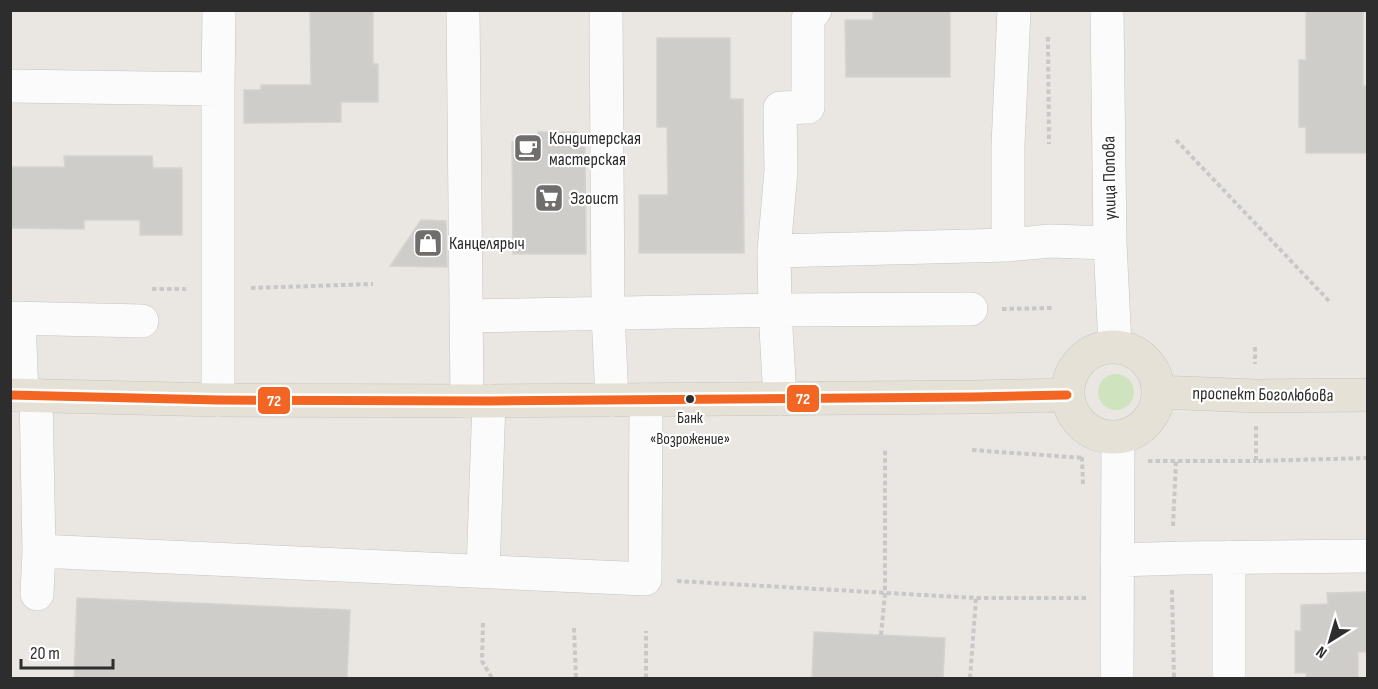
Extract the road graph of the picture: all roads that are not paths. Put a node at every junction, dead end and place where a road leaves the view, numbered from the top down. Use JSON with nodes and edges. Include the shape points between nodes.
{"nodes":[{"id":1,"x":219,"y":10,"type":"edge"},
{"id":2,"x":463,"y":10,"type":"edge"},
{"id":3,"x":606,"y":10,"type":"edge"},
{"id":4,"x":815,"y":10,"type":"edge"},
{"id":5,"x":1014,"y":10,"type":"edge"},
{"id":6,"x":1107,"y":10,"type":"edge"},
{"id":7,"x":10,"y":86,"type":"edge"},
{"id":8,"x":218,"y":89,"type":"junction"},
{"id":9,"x":1110,"y":243,"type":"junction"},
{"id":10,"x":1008,"y":245,"type":"junction"},
{"id":11,"x":774,"y":251,"type":"junction"},
{"id":12,"x":971,"y":309,"type":"road end"},
{"id":13,"x":775,"y":310,"type":"junction"},
{"id":14,"x":608,"y":313,"type":"junction"},
{"id":15,"x":466,"y":316,"type":"junction"},
{"id":16,"x":15,"y":319,"type":"edge"},
{"id":17,"x":142,"y":321,"type":"dead end"},
{"id":18,"x":1115,"y":345,"type":"junction"},
{"id":19,"x":1159,"y":392,"type":"junction"},
{"id":20,"x":23,"y":395,"type":"edge"},
{"id":21,"x":1067,"y":395,"type":"junction"},
{"id":22,"x":1368,"y":395,"type":"edge"},
{"id":23,"x":780,"y":399,"type":"junction"},
{"id":24,"x":218,"y":400,"type":"junction"},
{"id":25,"x":612,"y":400,"type":"junction"},
{"id":26,"x":646,"y":400,"type":"junction"},
{"id":27,"x":478,"y":401,"type":"junction"},
{"id":28,"x":1118,"y":437,"type":"junction"},
{"id":29,"x":39,"y":551,"type":"junction"},
{"id":30,"x":1368,"y":556,"type":"edge"},
{"id":31,"x":1230,"y":557,"type":"junction"},
{"id":32,"x":1117,"y":560,"type":"junction"},
{"id":33,"x":483,"y":571,"type":"junction"},
{"id":34,"x":37,"y":594,"type":"dead end"},
{"id":35,"x":1117,"y":678,"type":"edge"},
{"id":36,"x":1229,"y":678,"type":"edge"}],
"edges":[{"from":1,"to":8,"type":"street"},
{"from":2,"to":15,"type":"street"},
{"from":3,"to":14,"type":"street"},
{"from":4,"to":11,"type":"street","via":[[808,19],[808,107],[780,108],[781,171]]},
{"from":5,"to":10,"type":"street"},
{"from":6,"to":9,"type":"street","name":"улица Попова"},
{"from":7,"to":8,"type":"street"},
{"from":8,"to":24,"type":"street"},
{"from":9,"to":10,"type":"street","via":[[1050,241]]},
{"from":9,"to":18,"type":"street","name":"улица Попова"},
{"from":10,"to":11,"type":"street"},
{"from":11,"to":13,"type":"street"},
{"from":12,"to":13,"type":"street"},
{"from":13,"to":14,"type":"street"},
{"from":13,"to":23,"type":"street"},
{"from":14,"to":15,"type":"street"},
{"from":14,"to":25,"type":"street"},
{"from":15,"to":27,"type":"street"},
{"from":16,"to":17,"type":"street"},
{"from":16,"to":20,"type":"street"},
{"from":18,"to":19,"type":"main road","via":[[1147,360],[1156,375]]},
{"from":18,"to":21,"type":"main road","via":[[1096,349],[1080,360],[1070,376]]},
{"from":19,"to":22,"type":"main road","name":"проспект Боголюбова"},
{"from":19,"to":28,"type":"main road","via":[[1156,409],[1147,423],[1134,433]]},
{"from":20,"to":24,"type":"main road"},
{"from":20,"to":29,"type":"street"},
{"from":21,"to":23,"type":"main road"},
{"from":21,"to":28,"type":"main road","via":[[1072,412],[1084,427],[1100,436]]},
{"from":23,"to":26,"type":"main road"},
{"from":24,"to":27,"type":"main road"},
{"from":25,"to":26,"type":"main road"},
{"from":25,"to":27,"type":"main road"},
{"from":26,"to":33,"type":"street","via":[[645,579]]},
{"from":27,"to":33,"type":"street"},
{"from":28,"to":32,"type":"street"},
{"from":29,"to":33,"type":"street"},
{"from":29,"to":34,"type":"street"},
{"from":30,"to":31,"type":"street"},
{"from":31,"to":32,"type":"street"},
{"from":31,"to":36,"type":"street"},
{"from":32,"to":35,"type":"street"}]}
